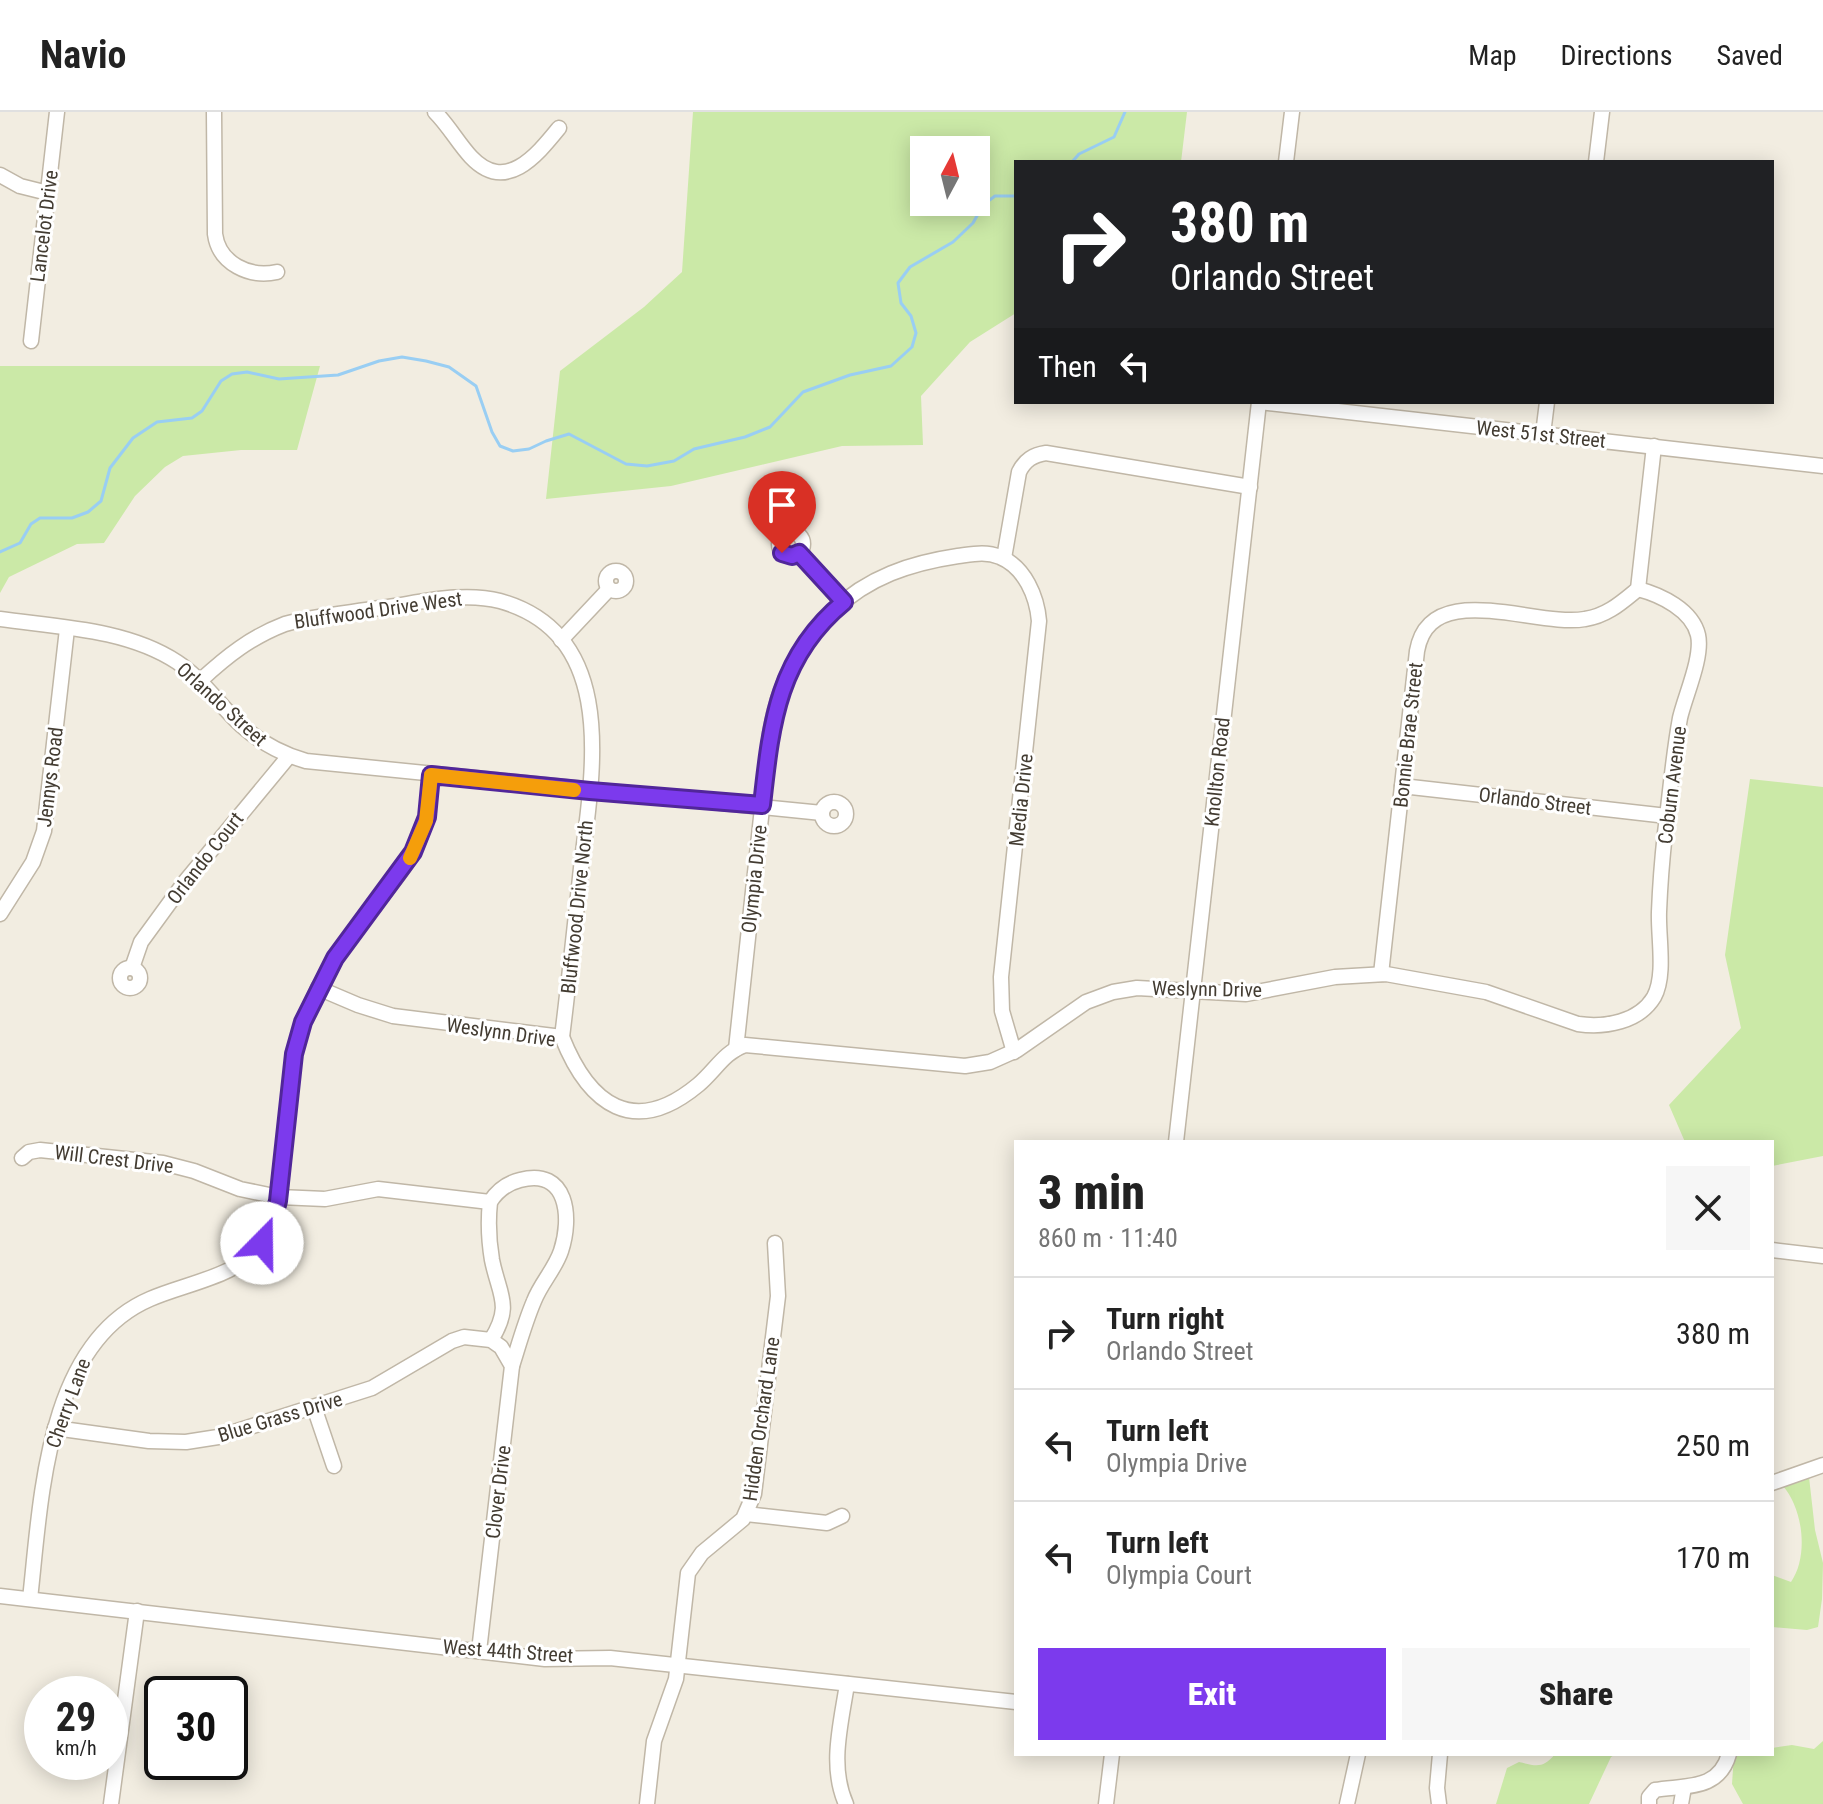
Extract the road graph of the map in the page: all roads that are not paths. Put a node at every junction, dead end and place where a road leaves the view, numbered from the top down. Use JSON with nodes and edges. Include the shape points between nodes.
{"nodes":[{"id":1,"x":57,"y":112,"type":"edge"},
{"id":2,"x":214,"y":112,"type":"edge"},
{"id":3,"x":435,"y":112,"type":"edge"},
{"id":4,"x":1292,"y":112,"type":"edge"},
{"id":5,"x":1602,"y":112,"type":"edge"},
{"id":6,"x":559,"y":128,"type":"dead end"},
{"id":7,"x":1286,"y":160,"type":"edge"},
{"id":8,"x":1596,"y":160,"type":"edge"},
{"id":9,"x":0,"y":175,"type":"edge"},
{"id":10,"x":48,"y":193,"type":"junction"},
{"id":11,"x":277,"y":272,"type":"dead end"},
{"id":12,"x":31,"y":341,"type":"dead end"},
{"id":13,"x":1259,"y":404,"type":"edge"},
{"id":14,"x":1277,"y":404,"type":"edge"},
{"id":15,"x":1547,"y":404,"type":"edge"},
{"id":16,"x":1543,"y":434,"type":"junction"},
{"id":17,"x":1654,"y":446,"type":"junction"},
{"id":18,"x":1823,"y":466,"type":"edge"},
{"id":19,"x":1250,"y":487,"type":"junction"},
{"id":20,"x":799,"y":553,"type":"dead end"},
{"id":21,"x":1004,"y":558,"type":"junction"},
{"id":22,"x":609,"y":589,"type":"dead end"},
{"id":23,"x":1638,"y":589,"type":"junction"},
{"id":24,"x":844,"y":602,"type":"junction"},
{"id":25,"x":0,"y":619,"type":"edge"},
{"id":26,"x":67,"y":629,"type":"junction"},
{"id":27,"x":561,"y":640,"type":"junction"},
{"id":28,"x":201,"y":680,"type":"junction"},
{"id":29,"x":289,"y":756,"type":"junction"},
{"id":30,"x":431,"y":775,"type":"junction"},
{"id":31,"x":1402,"y":786,"type":"junction"},
{"id":32,"x":590,"y":791,"type":"junction"},
{"id":33,"x":762,"y":805,"type":"junction"},
{"id":34,"x":822,"y":813,"type":"dead end"},
{"id":35,"x":1667,"y":816,"type":"junction"},
{"id":36,"x":0,"y":914,"type":"edge"},
{"id":37,"x":132,"y":968,"type":"dead end"},
{"id":38,"x":1381,"y":974,"type":"junction"},
{"id":39,"x":318,"y":988,"type":"junction"},
{"id":40,"x":1193,"y":992,"type":"junction"},
{"id":41,"x":1641,"y":1011,"type":"joint"},
{"id":42,"x":562,"y":1037,"type":"junction"},
{"id":43,"x":736,"y":1049,"type":"junction"},
{"id":44,"x":1014,"y":1052,"type":"junction"},
{"id":45,"x":1176,"y":1140,"type":"edge"},
{"id":46,"x":22,"y":1158,"type":"dead end"},
{"id":47,"x":279,"y":1197,"type":"junction"},
{"id":48,"x":490,"y":1202,"type":"junction"},
{"id":49,"x":775,"y":1243,"type":"dead end"},
{"id":50,"x":1774,"y":1250,"type":"edge"},
{"id":51,"x":1823,"y":1256,"type":"edge"},
{"id":52,"x":491,"y":1340,"type":"junction"},
{"id":53,"x":512,"y":1366,"type":"junction"},
{"id":54,"x":314,"y":1407,"type":"junction"},
{"id":55,"x":55,"y":1428,"type":"junction"},
{"id":56,"x":1823,"y":1465,"type":"edge"},
{"id":57,"x":334,"y":1466,"type":"dead end"},
{"id":58,"x":1774,"y":1482,"type":"edge"},
{"id":59,"x":746,"y":1514,"type":"junction"},
{"id":60,"x":842,"y":1516,"type":"dead end"},
{"id":61,"x":0,"y":1596,"type":"edge"},
{"id":62,"x":30,"y":1599,"type":"junction"},
{"id":63,"x":137,"y":1611,"type":"junction"},
{"id":64,"x":479,"y":1651,"type":"junction"},
{"id":65,"x":676,"y":1666,"type":"junction"},
{"id":66,"x":847,"y":1684,"type":"junction"},
{"id":67,"x":1014,"y":1702,"type":"edge"},
{"id":68,"x":1112,"y":1756,"type":"edge"},
{"id":69,"x":1358,"y":1756,"type":"edge"},
{"id":70,"x":1440,"y":1756,"type":"edge"},
{"id":71,"x":1727,"y":1760,"type":"edge"},
{"id":72,"x":1684,"y":1787,"type":"junction"},
{"id":73,"x":111,"y":1804,"type":"edge"},
{"id":74,"x":647,"y":1804,"type":"edge"},
{"id":75,"x":846,"y":1804,"type":"edge"},
{"id":76,"x":1106,"y":1804,"type":"edge"},
{"id":77,"x":1347,"y":1804,"type":"edge"},
{"id":78,"x":1439,"y":1804,"type":"edge"},
{"id":79,"x":1649,"y":1804,"type":"edge"},
{"id":80,"x":1681,"y":1804,"type":"edge"}],
"edges":[{"from":1,"to":10,"type":"street","name":"Lancelot Drive"},
{"from":2,"to":11,"type":"street","via":[[216,241],[238,267],[257,274]]},
{"from":3,"to":6,"type":"street","via":[[474,160],[499,171],[530,162]]},
{"from":4,"to":7,"type":"street"},
{"from":5,"to":8,"type":"street"},
{"from":9,"to":10,"type":"street"},
{"from":10,"to":12,"type":"street","name":"Lancelot Drive"},
{"from":13,"to":19,"type":"street","name":"Knollton Road"},
{"from":14,"to":16,"type":"street","name":"West 51st Street"},
{"from":15,"to":16,"type":"street"},
{"from":16,"to":17,"type":"street","name":"West 51st Street"},
{"from":17,"to":18,"type":"street","name":"West 51st Street"},
{"from":17,"to":23,"type":"street"},
{"from":19,"to":21,"type":"street","via":[[1036,455],[1019,472]]},
{"from":19,"to":40,"type":"street","name":"Knollton Road"},
{"from":20,"to":24,"type":"street"},
{"from":21,"to":24,"type":"street","name":"Olympia Drive","via":[[978,553],[914,564]]},
{"from":21,"to":44,"type":"street","name":"Media Drive","via":[[1031,589],[1040,630],[1001,977],[1002,1011]]},
{"from":22,"to":27,"type":"street"},
{"from":23,"to":31,"type":"street","name":"Bonnie Brae Street","via":[[1609,611],[1585,619],[1462,609],[1432,622],[1418,646]]},
{"from":23,"to":35,"type":"street","name":"Coburn Avenue","via":[[1674,606],[1693,624],[1699,639],[1678,730]]},
{"from":24,"to":33,"type":"street","name":"Olympia Drive","via":[[808,639],[785,679],[771,726]]},
{"from":25,"to":26,"type":"street","name":"Orlando Street"},
{"from":26,"to":28,"type":"street","name":"Orlando Street","via":[[144,645]]},
{"from":26,"to":36,"type":"street","name":"Jennys Road","via":[[44,831],[31,865]]},
{"from":27,"to":28,"type":"street","name":"Bluffwood Drive West","via":[[513,606],[475,597],[447,598],[285,624],[231,652]]},
{"from":27,"to":32,"type":"street","name":"Bluffwood Drive North","via":[[579,670],[591,707]]},
{"from":28,"to":29,"type":"street","name":"Orlando Street","via":[[243,727]]},
{"from":29,"to":30,"type":"street","name":"Orlando Street","via":[[316,764]]},
{"from":29,"to":37,"type":"street","name":"Orlando Court","via":[[184,883],[141,942]]},
{"from":30,"to":32,"type":"street","name":"Orlando Street"},
{"from":30,"to":39,"type":"street","name":"Cherry Lane","via":[[427,817],[413,852]]},
{"from":31,"to":35,"type":"street","name":"Orlando Street"},
{"from":31,"to":38,"type":"street","name":"Bonnie Brae Street"},
{"from":32,"to":33,"type":"street","name":"Orlando Street"},
{"from":32,"to":42,"type":"street","name":"Bluffwood Drive North"},
{"from":33,"to":34,"type":"street","name":"Orlando Street"},
{"from":33,"to":43,"type":"street","name":"Olympia Drive"},
{"from":35,"to":41,"type":"street","name":"Coburn Avenue","via":[[1660,977],[1653,998]]},
{"from":38,"to":40,"type":"street","name":"Weslynn Drive","via":[[1335,977],[1259,993]]},
{"from":38,"to":41,"type":"street","name":"Weslynn Drive","via":[[1486,992],[1582,1025],[1616,1022]]},
{"from":39,"to":42,"type":"street","name":"Weslynn Drive","via":[[393,1016]]},
{"from":39,"to":47,"type":"street","name":"Cherry Lane","via":[[294,1054]]},
{"from":40,"to":44,"type":"street","name":"Weslynn Drive","via":[[1149,988],[1105,995],[1079,1006]]},
{"from":40,"to":45,"type":"street","name":"Knollton Road"},
{"from":42,"to":43,"type":"street","name":"Weslynn Drive","via":[[578,1069],[605,1101],[628,1111],[654,1109],[692,1090]]},
{"from":43,"to":44,"type":"street","name":"Weslynn Drive","via":[[755,1045],[953,1067]]},
{"from":46,"to":47,"type":"street","name":"Will Crest Drive","via":[[40,1150],[163,1163]]},
{"from":47,"to":48,"type":"street","name":"Will Crest Drive","via":[[325,1199],[378,1189]]},
{"from":47,"to":55,"type":"street","name":"Cherry Lane","via":[[267,1237],[247,1259],[136,1305],[103,1330],[80,1364]]},
{"from":48,"to":52,"type":"street","via":[[492,1258],[505,1305]]},
{"from":48,"to":53,"type":"street","name":"Clover Drive","via":[[503,1188],[529,1178],[553,1183],[564,1201],[561,1251],[533,1303]]},
{"from":49,"to":59,"type":"street","name":"Hidden Orchard Lane","via":[[778,1296],[755,1487]]},
{"from":50,"to":51,"type":"street"},
{"from":52,"to":53,"type":"street"},
{"from":52,"to":54,"type":"street","name":"Blue Grass Drive","via":[[452,1341],[372,1388]]},
{"from":53,"to":64,"type":"street","name":"Clover Drive"},
{"from":54,"to":55,"type":"street","name":"Blue Grass Drive","via":[[186,1442]]},
{"from":54,"to":57,"type":"street"},
{"from":55,"to":62,"type":"street","name":"Cherry Lane"},
{"from":56,"to":58,"type":"street"},
{"from":59,"to":60,"type":"street","via":[[827,1523]]},
{"from":59,"to":65,"type":"street","name":"Hidden Orchard Lane","via":[[689,1570]]},
{"from":61,"to":62,"type":"street","name":"West 44th Street"},
{"from":62,"to":63,"type":"street","name":"West 44th Street"},
{"from":63,"to":64,"type":"street","name":"West 44th Street"},
{"from":63,"to":73,"type":"street"},
{"from":64,"to":65,"type":"street","name":"West 44th Street"},
{"from":65,"to":66,"type":"street","name":"West 44th Street"},
{"from":65,"to":74,"type":"street","name":"Hidden Orchard Lane","via":[[654,1741]]},
{"from":66,"to":67,"type":"street","name":"West 44th Street"},
{"from":66,"to":75,"type":"street","via":[[837,1764]]},
{"from":68,"to":76,"type":"street"},
{"from":69,"to":77,"type":"street"},
{"from":70,"to":78,"type":"street"},
{"from":71,"to":72,"type":"street","via":[[1710,1781]]},
{"from":72,"to":79,"type":"street","via":[[1655,1790]]},
{"from":72,"to":80,"type":"street"}]}
